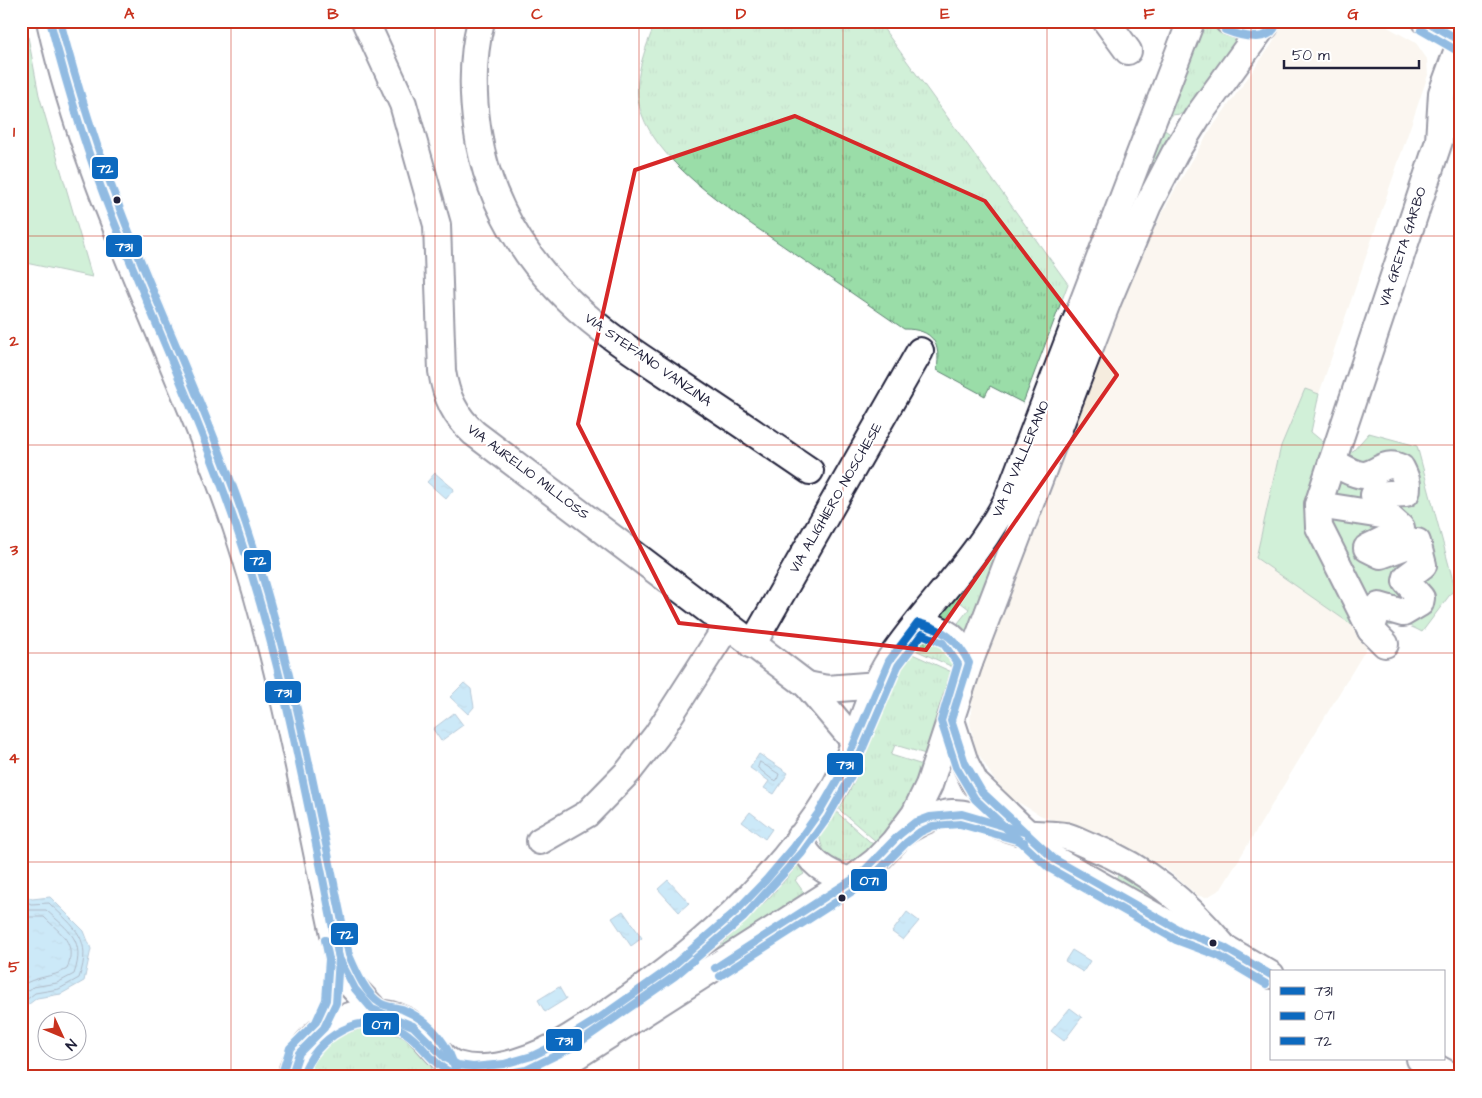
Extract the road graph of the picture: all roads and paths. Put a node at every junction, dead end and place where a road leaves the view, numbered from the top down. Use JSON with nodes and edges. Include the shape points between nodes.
{"nodes":[{"id":1,"x":50,"y":21,"type":"edge"},
{"id":2,"x":366,"y":21,"type":"edge"},
{"id":3,"x":481,"y":21,"type":"edge"},
{"id":4,"x":1106,"y":21,"type":"edge"},
{"id":5,"x":1191,"y":21,"type":"edge"},
{"id":6,"x":1228,"y":21,"type":"edge"},
{"id":7,"x":1426,"y":21,"type":"edge"},
{"id":8,"x":1266,"y":23,"type":"edge"},
{"id":9,"x":1459,"y":35,"type":"edge"},
{"id":10,"x":1128,"y":51,"type":"dead end"},
{"id":11,"x":920,"y":352,"type":"dead end"},
{"id":12,"x":1334,"y":457,"type":"junction"},
{"id":13,"x":810,"y":471,"type":"dead end"},
{"id":14,"x":1318,"y":505,"type":"junction"},
{"id":15,"x":1388,"y":516,"type":"junction"},
{"id":16,"x":918,"y":623,"type":"junction"},
{"id":17,"x":727,"y":626,"type":"junction"},
{"id":18,"x":752,"y":645,"type":"junction"},
{"id":19,"x":969,"y":663,"type":"junction"},
{"id":20,"x":807,"y":685,"type":"junction"},
{"id":21,"x":878,"y":686,"type":"junction"},
{"id":22,"x":951,"y":720,"type":"junction"},
{"id":23,"x":854,"y":741,"type":"junction"},
{"id":24,"x":1027,"y":833,"type":"junction"},
{"id":25,"x":899,"y":835,"type":"junction"},
{"id":26,"x":799,"y":838,"type":"junction"},
{"id":27,"x":540,"y":841,"type":"dead end"},
{"id":28,"x":849,"y":881,"type":"junction"},
{"id":29,"x":339,"y":958,"type":"junction"},
{"id":30,"x":1270,"y":974,"type":"edge"},
{"id":31,"x":378,"y":1014,"type":"junction"},
{"id":32,"x":324,"y":1028,"type":"junction"},
{"id":33,"x":439,"y":1052,"type":"junction"},
{"id":34,"x":1422,"y":1060,"type":"edge"},
{"id":35,"x":292,"y":1077,"type":"edge"},
{"id":36,"x":447,"y":1077,"type":"edge"},
{"id":37,"x":543,"y":1077,"type":"edge"},
{"id":38,"x":1453,"y":1077,"type":"edge"}],
"edges":[{"from":1,"to":29,"type":"street","via":[[86,146],[221,486],[247,562],[288,722]]},
{"from":2,"to":17,"type":"street","name":"VIA AURELIO MILLOSS","via":[[403,104],[437,225],[442,371],[446,393],[456,413],[474,433]]},
{"from":3,"to":13,"type":"street","name":"VIA STEFANO VANZINA","via":[[474,66],[478,138],[492,192],[503,216],[522,243],[561,294],[602,330]]},
{"from":4,"to":10,"type":"street"},
{"from":5,"to":16,"type":"street","name":"VIA DI VALLERANO","via":[[1008,498],[992,529]]},
{"from":6,"to":8,"type":"street","via":[[1240,25]]},
{"from":7,"to":9,"type":"street"},
{"from":8,"to":19,"type":"street","name":"VIA DI VALLERANO","via":[[1198,116],[1142,217]]},
{"from":9,"to":12,"type":"street","name":"VIA GRETA GARBO","via":[[1442,93],[1439,140]]},
{"from":11,"to":18,"type":"street","name":"VIA ALIGHIERO NOSCHESE"},
{"from":12,"to":14,"type":"street","name":"VIA GRETA GARBO"},
{"from":12,"to":15,"type":"street","via":[[1359,474],[1386,464],[1401,468],[1408,488],[1406,493],[1374,494]]},
{"from":14,"to":15,"type":"street"},
{"from":14,"to":15,"type":"street","via":[[1319,527],[1378,637],[1379,606],[1403,613],[1420,604],[1421,598],[1406,581],[1423,565],[1418,542],[1381,555],[1367,548],[1398,533],[1401,528]]},
{"from":16,"to":19,"type":"street","via":[[950,634]]},
{"from":16,"to":21,"type":"street","name":"VIA DI VALLERANO","via":[[889,661]]},
{"from":17,"to":18,"type":"street","name":"VIA AURELIO MILLOSS"},
{"from":17,"to":27,"type":"street","via":[[657,735],[628,772],[587,814]]},
{"from":18,"to":20,"type":"street","name":"VIA AURELIO MILLOSS"},
{"from":19,"to":22,"type":"street","name":"VIA DI VALLERANO"},
{"from":20,"to":21,"type":"street","name":"VIA AURELIO MILLOSS","via":[[827,689]]},
{"from":20,"to":23,"type":"street","name":"VIA AURELIO MILLOSS"},
{"from":21,"to":23,"type":"street","name":"VIA DI VALLERANO"},
{"from":22,"to":24,"type":"street","via":[[975,783]]},
{"from":22,"to":25,"type":"street","name":"VIA DI VALLERANO","via":[[925,794]]},
{"from":23,"to":26,"type":"street","name":"VIA DI VALLERANO","via":[[832,790]]},
{"from":24,"to":25,"type":"street","via":[[972,814],[952,812],[932,816]]},
{"from":24,"to":30,"type":"street","via":[[1054,859],[1181,930],[1223,947]]},
{"from":25,"to":28,"type":"street","name":"VIA DI VALLERANO","via":[[876,861]]},
{"from":26,"to":28,"type":"street","via":[[815,864]]},
{"from":26,"to":33,"type":"street","name":"VIA DI VALLERANO","via":[[743,903],[694,948],[645,987],[570,1037],[529,1058],[492,1066],[458,1065]]},
{"from":28,"to":37,"type":"street","name":"VIA DI VALLERANO"},
{"from":29,"to":31,"type":"street","via":[[353,987]]},
{"from":29,"to":32,"type":"street","via":[[336,1003]]},
{"from":31,"to":32,"type":"street","name":"VIA DI VALLERANO","via":[[350,1016]]},
{"from":31,"to":33,"type":"street","name":"VIA DI VALLERANO","via":[[406,1022],[423,1034]]},
{"from":32,"to":35,"type":"street","name":"VIA DI VALLERANO","via":[[299,1053]]},
{"from":33,"to":36,"type":"street","name":"VIA DI VALLERANO"},
{"from":34,"to":38,"type":"street"}]}
